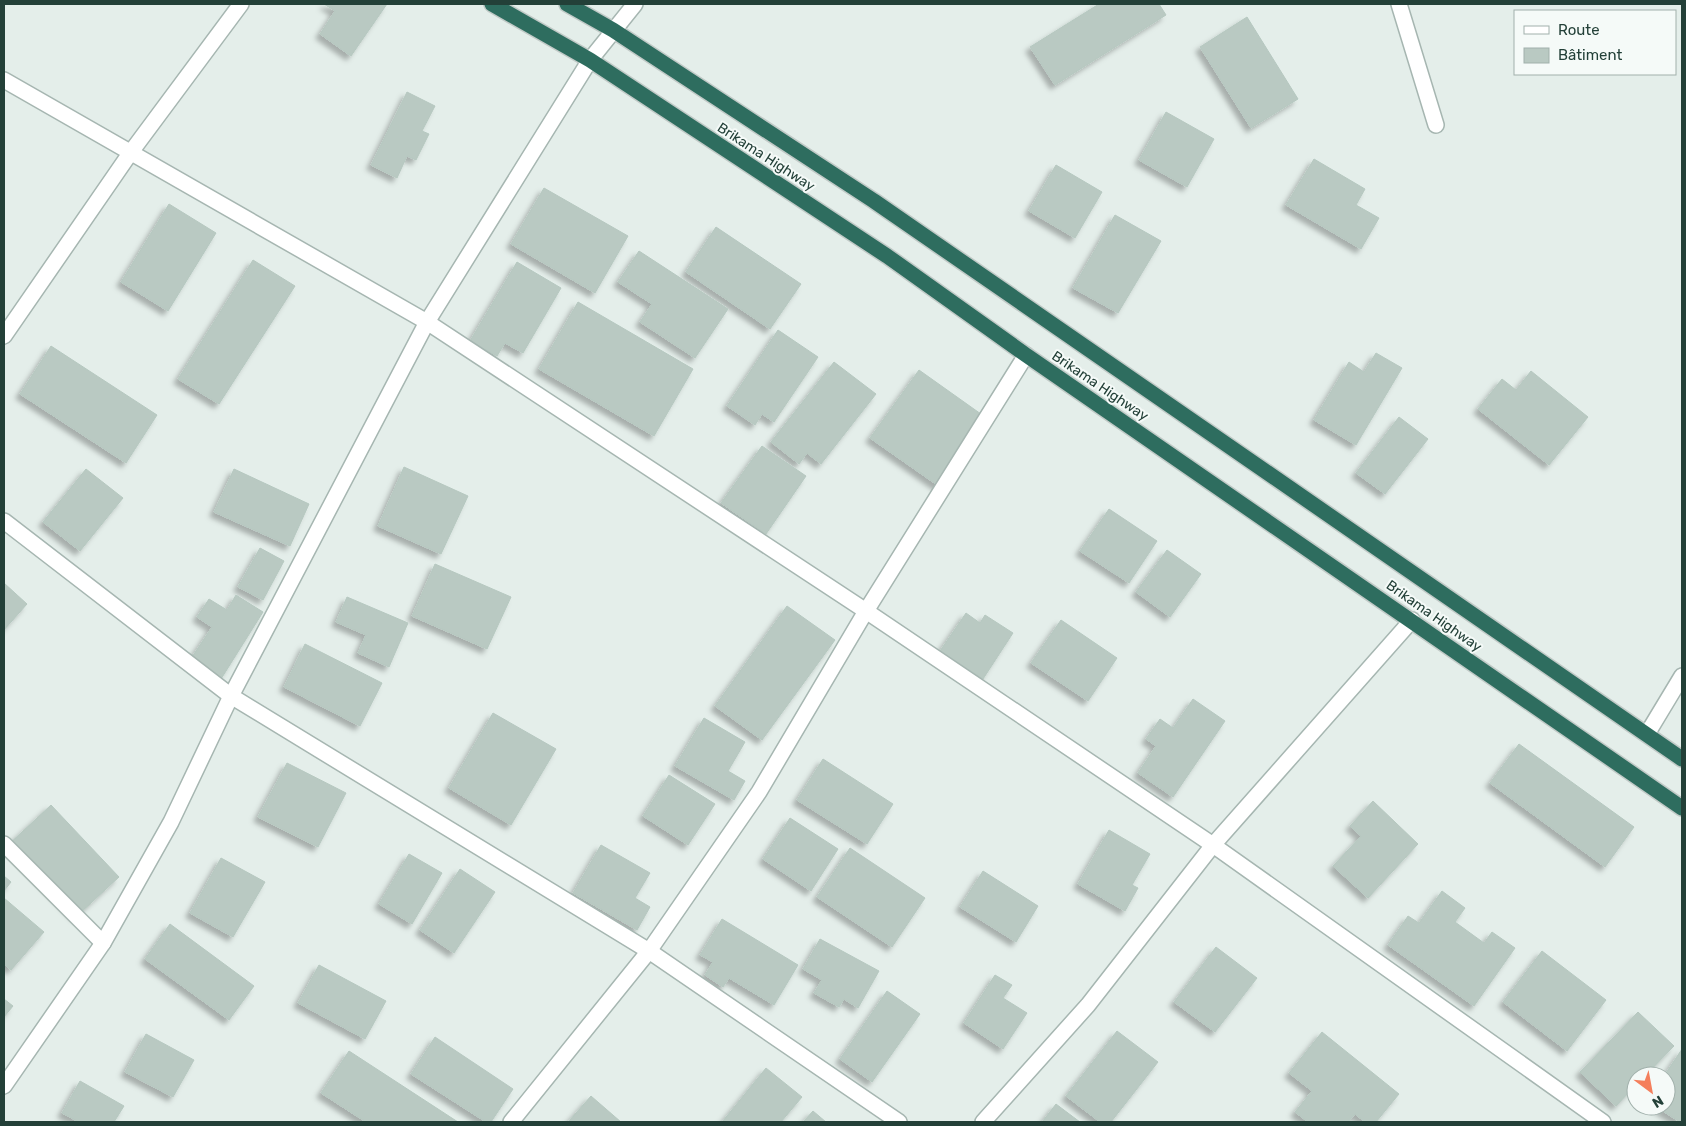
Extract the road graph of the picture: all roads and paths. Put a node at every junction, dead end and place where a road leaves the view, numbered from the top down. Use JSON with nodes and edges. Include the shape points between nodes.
{"nodes":[{"id":1,"x":241,"y":4,"type":"edge"},
{"id":2,"x":492,"y":4,"type":"edge"},
{"id":3,"x":567,"y":4,"type":"edge"},
{"id":4,"x":635,"y":4,"type":"edge"},
{"id":5,"x":1399,"y":4,"type":"edge"},
{"id":6,"x":613,"y":30,"type":"junction"},
{"id":7,"x":590,"y":60,"type":"junction"},
{"id":8,"x":4,"y":80,"type":"edge"},
{"id":9,"x":1436,"y":125,"type":"dead end"},
{"id":10,"x":131,"y":152,"type":"junction"},
{"id":11,"x":427,"y":322,"type":"junction"},
{"id":12,"x":4,"y":336,"type":"edge"},
{"id":13,"x":1026,"y":355,"type":"junction"},
{"id":14,"x":4,"y":521,"type":"edge"},
{"id":15,"x":866,"y":611,"type":"junction"},
{"id":16,"x":1412,"y":620,"type":"junction"},
{"id":17,"x":1682,"y":676,"type":"edge"},
{"id":18,"x":231,"y":696,"type":"junction"},
{"id":19,"x":1647,"y":734,"type":"junction"},
{"id":20,"x":1682,"y":759,"type":"edge"},
{"id":21,"x":1682,"y":808,"type":"edge"},
{"id":22,"x":4,"y":844,"type":"edge"},
{"id":23,"x":1213,"y":845,"type":"junction"},
{"id":24,"x":103,"y":943,"type":"junction"},
{"id":25,"x":649,"y":951,"type":"junction"},
{"id":26,"x":4,"y":1086,"type":"edge"},
{"id":27,"x":511,"y":1122,"type":"edge"},
{"id":28,"x":899,"y":1122,"type":"edge"},
{"id":29,"x":983,"y":1122,"type":"edge"},
{"id":30,"x":1603,"y":1122,"type":"edge"}],
"edges":[{"from":1,"to":10,"type":"street"},
{"from":2,"to":7,"type":"highway","name":"Brikama Highway"},
{"from":3,"to":6,"type":"highway","name":"Brikama Highway"},
{"from":4,"to":6,"type":"street"},
{"from":5,"to":9,"type":"street"},
{"from":6,"to":7,"type":"street"},
{"from":6,"to":19,"type":"highway","name":"Brikama Highway","via":[[874,202]]},
{"from":7,"to":11,"type":"street"},
{"from":7,"to":13,"type":"highway","name":"Brikama Highway","via":[[887,256]]},
{"from":8,"to":10,"type":"street"},
{"from":10,"to":11,"type":"street"},
{"from":10,"to":12,"type":"street"},
{"from":11,"to":15,"type":"street"},
{"from":11,"to":18,"type":"street"},
{"from":13,"to":15,"type":"street"},
{"from":13,"to":16,"type":"highway","name":"Brikama Highway"},
{"from":14,"to":18,"type":"street"},
{"from":15,"to":23,"type":"street"},
{"from":15,"to":25,"type":"street","via":[[759,792]]},
{"from":16,"to":21,"type":"highway","name":"Brikama Highway"},
{"from":16,"to":23,"type":"street"},
{"from":17,"to":19,"type":"street"},
{"from":18,"to":24,"type":"street","via":[[171,822]]},
{"from":18,"to":25,"type":"street"},
{"from":19,"to":20,"type":"highway","name":"Brikama Highway"},
{"from":22,"to":24,"type":"street"},
{"from":23,"to":29,"type":"street","via":[[1088,1005]]},
{"from":23,"to":30,"type":"street"},
{"from":24,"to":26,"type":"street"},
{"from":25,"to":27,"type":"street"},
{"from":25,"to":28,"type":"street"}]}
